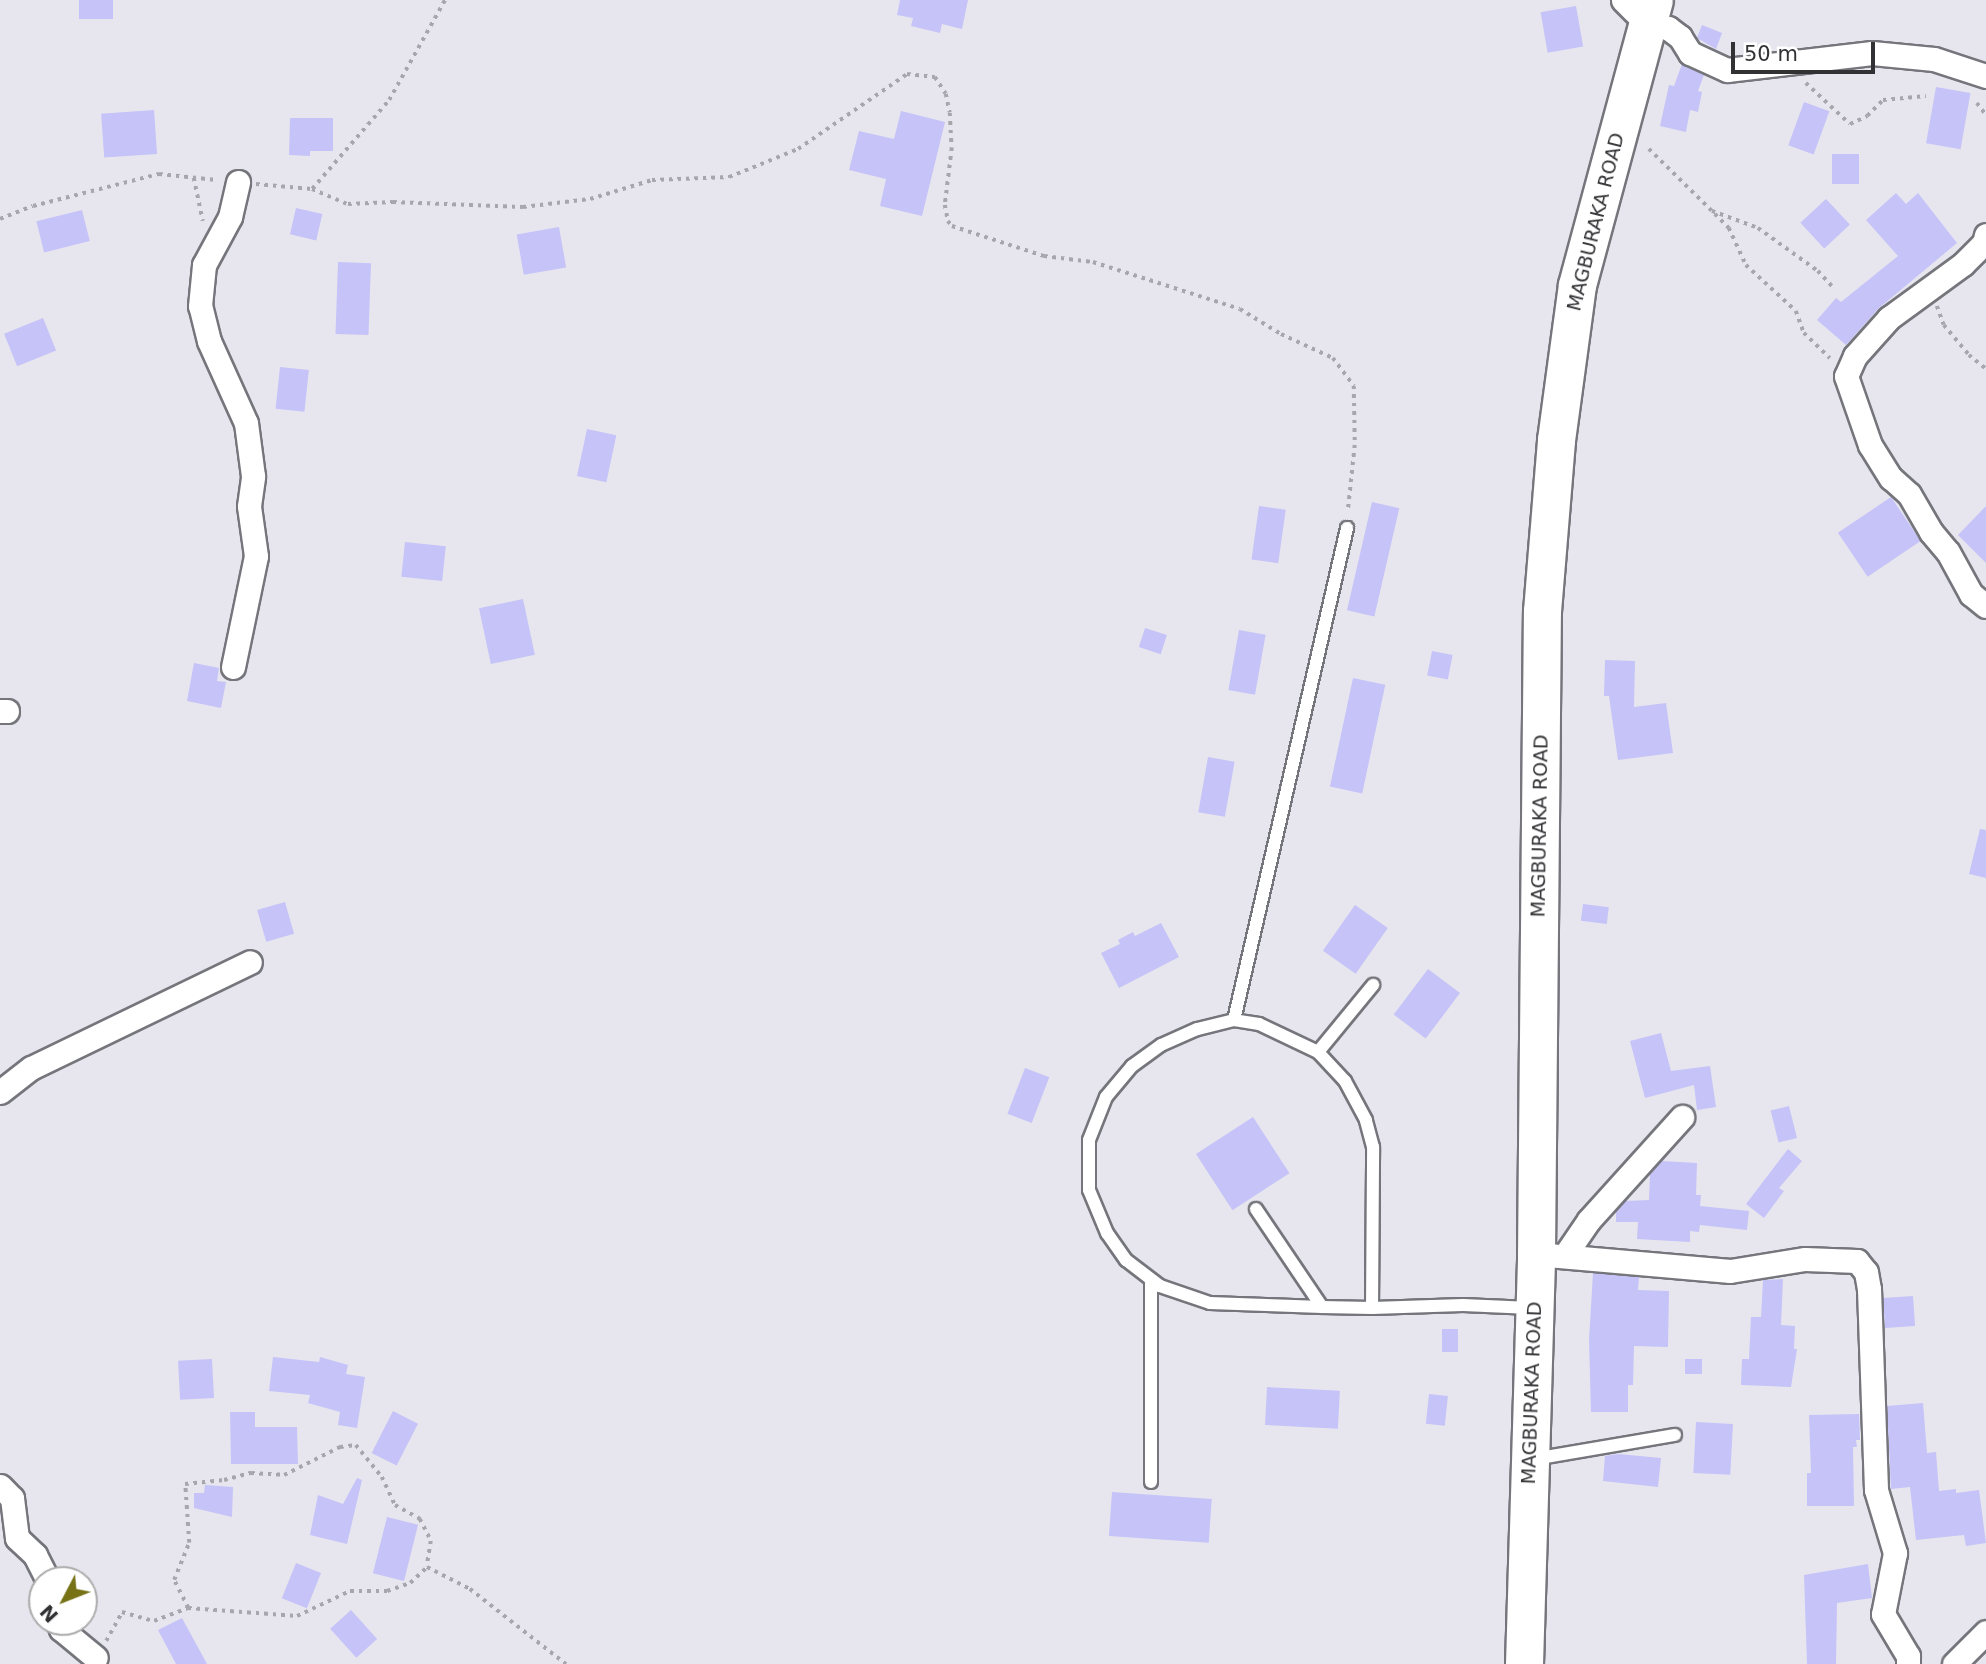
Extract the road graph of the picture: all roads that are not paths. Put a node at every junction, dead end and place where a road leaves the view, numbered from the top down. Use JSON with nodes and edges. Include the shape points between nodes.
{"nodes":[{"id":1,"x":1641,"y":8,"type":"edge"},
{"id":2,"x":1986,"y":76,"type":"edge"},
{"id":3,"x":238,"y":182,"type":"road end"},
{"id":4,"x":1986,"y":235,"type":"edge"},
{"id":5,"x":1347,"y":528,"type":"road end"},
{"id":6,"x":1986,"y":606,"type":"edge"},
{"id":7,"x":233,"y":667,"type":"dead end"},
{"id":8,"x":250,"y":962,"type":"dead end"},
{"id":9,"x":1373,"y":985,"type":"dead end"},
{"id":10,"x":1234,"y":1020,"type":"junction"},
{"id":11,"x":1318,"y":1052,"type":"junction"},
{"id":12,"x":0,"y":1092,"type":"edge"},
{"id":13,"x":1682,"y":1117,"type":"dead end"},
{"id":14,"x":1256,"y":1209,"type":"dead end"},
{"id":15,"x":1551,"y":1255,"type":"junction"},
{"id":16,"x":1151,"y":1280,"type":"junction"},
{"id":17,"x":1322,"y":1307,"type":"junction"},
{"id":18,"x":1372,"y":1308,"type":"junction"},
{"id":19,"x":1534,"y":1308,"type":"junction"},
{"id":20,"x":1675,"y":1435,"type":"dead end"},
{"id":21,"x":1530,"y":1460,"type":"junction"},
{"id":22,"x":1151,"y":1482,"type":"dead end"},
{"id":23,"x":0,"y":1486,"type":"edge"},
{"id":24,"x":41,"y":1566,"type":"edge"},
{"id":25,"x":1986,"y":1632,"type":"edge"},
{"id":26,"x":69,"y":1636,"type":"edge"},
{"id":27,"x":96,"y":1658,"type":"road end"},
{"id":28,"x":1524,"y":1664,"type":"edge"},
{"id":29,"x":1908,"y":1664,"type":"edge"},
{"id":30,"x":1954,"y":1664,"type":"edge"}],
"edges":[{"from":1,"to":2,"type":"street","via":[[1680,37],[1690,53],[1727,70],[1871,53],[1934,59]]},
{"from":1,"to":15,"type":"main road","name":"MAGBURAKA ROAD","via":[[1577,285],[1556,440],[1542,611]]},
{"from":3,"to":7,"type":"street","via":[[230,217],[204,265],[200,306],[209,341],[246,423],[253,475],[249,506],[256,556]]},
{"from":4,"to":6,"type":"street","via":[[1963,264],[1889,318],[1855,356],[1846,376],[1870,445],[1948,552],[1970,594]]},
{"from":5,"to":10,"type":"lane"},
{"from":8,"to":12,"type":"street","via":[[31,1068]]},
{"from":9,"to":11,"type":"lane"},
{"from":10,"to":11,"type":"lane","via":[[1259,1024]]},
{"from":10,"to":16,"type":"lane","via":[[1173,1039],[1132,1066],[1106,1097],[1089,1140],[1089,1190],[1107,1233],[1126,1260]]},
{"from":11,"to":18,"type":"lane","via":[[1345,1082],[1366,1120],[1373,1147]]},
{"from":13,"to":15,"type":"street"},
{"from":14,"to":17,"type":"lane"},
{"from":15,"to":19,"type":"main road","name":"MAGBURAKA ROAD"},
{"from":15,"to":29,"type":"street","via":[[1730,1271],[1805,1259],[1857,1261],[1866,1272],[1869,1289],[1877,1490],[1895,1553],[1883,1614],[1908,1656]]},
{"from":16,"to":17,"type":"lane","via":[[1210,1303]]},
{"from":16,"to":22,"type":"lane"},
{"from":17,"to":18,"type":"lane"},
{"from":18,"to":19,"type":"lane"},
{"from":19,"to":21,"type":"main road","name":"MAGBURAKA ROAD"},
{"from":20,"to":21,"type":"lane"},
{"from":21,"to":28,"type":"main road","name":"MAGBURAKA ROAD"},
{"from":23,"to":24,"type":"street","via":[[12,1499],[17,1538]]},
{"from":25,"to":30,"type":"street"},
{"from":26,"to":27,"type":"street"}]}
